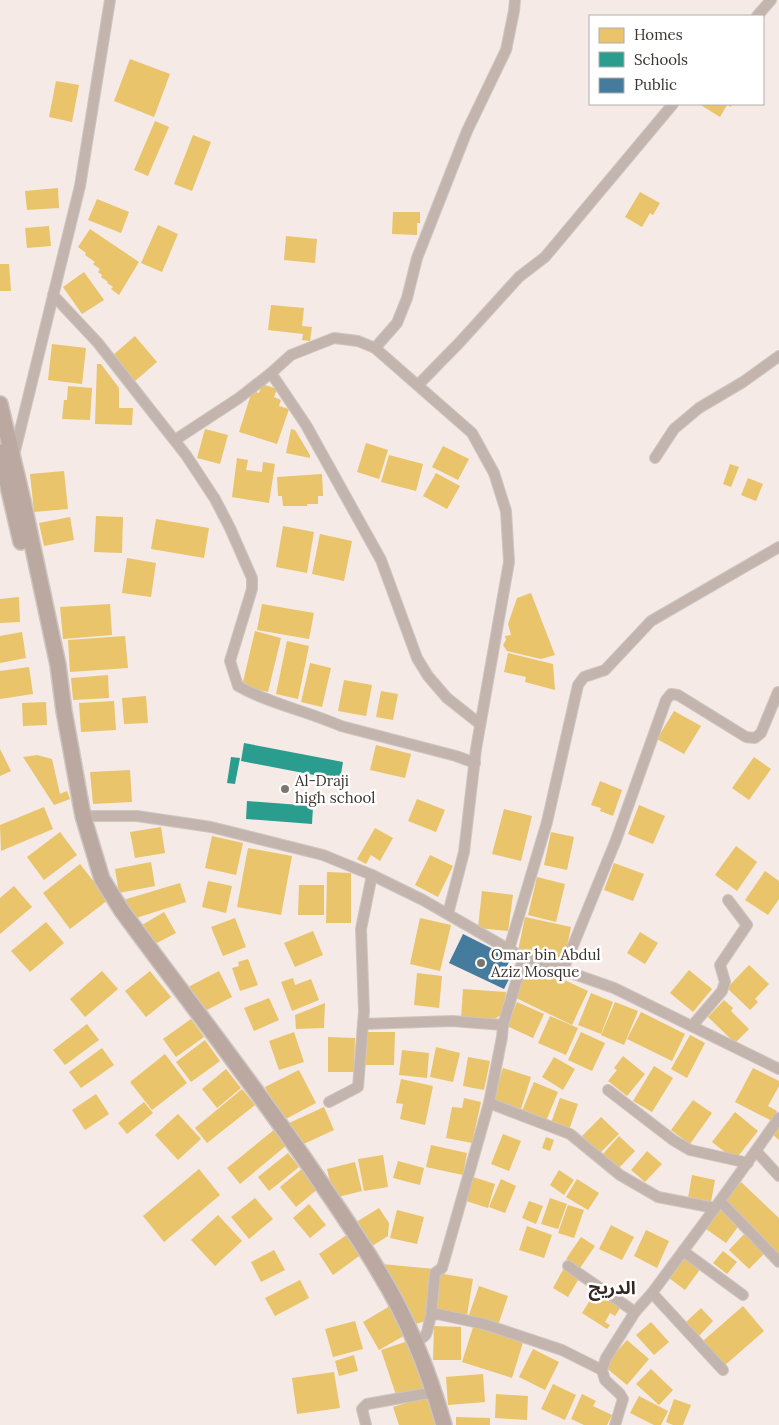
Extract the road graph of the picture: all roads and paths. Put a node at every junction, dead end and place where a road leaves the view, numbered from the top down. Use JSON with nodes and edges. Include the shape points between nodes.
{"nodes":[{"id":1,"x":110,"y":0,"type":"edge"},
{"id":2,"x":515,"y":0,"type":"edge"},
{"id":3,"x":771,"y":0,"type":"edge"},
{"id":4,"x":758,"y":15,"type":"edge"},
{"id":5,"x":672,"y":105,"type":"edge"},
{"id":6,"x":54,"y":295,"type":"junction"},
{"id":7,"x":375,"y":348,"type":"junction"},
{"id":8,"x":779,"y":356,"type":"edge"},
{"id":9,"x":271,"y":373,"type":"junction"},
{"id":10,"x":418,"y":386,"type":"junction"},
{"id":11,"x":0,"y":404,"type":"edge"},
{"id":12,"x":175,"y":440,"type":"junction"},
{"id":13,"x":6,"y":455,"type":"edge"},
{"id":14,"x":656,"y":458,"type":"dead end"},
{"id":15,"x":779,"y":547,"type":"edge"},
{"id":16,"x":778,"y":692,"type":"edge"},
{"id":17,"x":480,"y":724,"type":"junction"},
{"id":18,"x":475,"y":763,"type":"junction"},
{"id":19,"x":83,"y":816,"type":"junction"},
{"id":20,"x":372,"y":875,"type":"junction"},
{"id":21,"x":728,"y":900,"type":"dead end"},
{"id":22,"x":448,"y":914,"type":"junction"},
{"id":23,"x":509,"y":949,"type":"junction"},
{"id":24,"x":524,"y":956,"type":"junction"},
{"id":25,"x":563,"y":970,"type":"junction"},
{"id":26,"x":363,"y":1024,"type":"junction"},
{"id":27,"x":503,"y":1026,"type":"junction"},
{"id":28,"x":692,"y":1026,"type":"junction"},
{"id":29,"x":779,"y":1069,"type":"edge"},
{"id":30,"x":608,"y":1090,"type":"dead end"},
{"id":31,"x":329,"y":1102,"type":"dead end"},
{"id":32,"x":489,"y":1103,"type":"junction"},
{"id":33,"x":779,"y":1118,"type":"edge"},
{"id":34,"x":756,"y":1150,"type":"junction"},
{"id":35,"x":748,"y":1162,"type":"junction"},
{"id":36,"x":779,"y":1176,"type":"edge"},
{"id":37,"x":718,"y":1204,"type":"junction"},
{"id":38,"x":683,"y":1251,"type":"junction"},
{"id":39,"x":779,"y":1262,"type":"edge"},
{"id":40,"x":568,"y":1266,"type":"dead end"},
{"id":41,"x":652,"y":1293,"type":"junction"},
{"id":42,"x":743,"y":1295,"type":"dead end"},
{"id":43,"x":636,"y":1312,"type":"junction"},
{"id":44,"x":431,"y":1316,"type":"junction"},
{"id":45,"x":414,"y":1341,"type":"junction"},
{"id":46,"x":602,"y":1370,"type":"junction"},
{"id":47,"x":723,"y":1370,"type":"dead end"},
{"id":48,"x":435,"y":1392,"type":"junction"},
{"id":49,"x":366,"y":1425,"type":"edge"},
{"id":50,"x":444,"y":1425,"type":"edge"},
{"id":51,"x":615,"y":1425,"type":"edge"}],
"edges":[{"from":1,"to":6,"type":"street","via":[[80,186]]},
{"from":2,"to":7,"type":"street","via":[[506,50],[467,131],[417,258],[397,323]]},
{"from":3,"to":4,"type":"street"},
{"from":5,"to":10,"type":"street","via":[[545,257],[520,277]]},
{"from":6,"to":12,"type":"street","via":[[98,343]]},
{"from":6,"to":13,"type":"street"},
{"from":7,"to":9,"type":"street","via":[[358,341],[334,338],[291,356]]},
{"from":7,"to":10,"type":"street"},
{"from":8,"to":14,"type":"street","via":[[674,428]]},
{"from":9,"to":12,"type":"street"},
{"from":9,"to":17,"type":"street","via":[[306,425],[381,560],[417,658],[447,698]]},
{"from":10,"to":17,"type":"street","via":[[472,433],[494,473],[506,511],[509,562]]},
{"from":11,"to":13,"type":"main road"},
{"from":12,"to":18,"type":"street","via":[[215,499],[252,578],[252,589],[230,661],[238,686],[254,696],[341,726]]},
{"from":13,"to":19,"type":"main road","via":[[58,665]]},
{"from":15,"to":23,"type":"street","via":[[651,621],[605,670],[584,677],[578,685],[547,822]]},
{"from":16,"to":25,"type":"street","via":[[761,733],[755,738],[746,737],[678,695],[671,694],[666,700],[616,840]]},
{"from":17,"to":18,"type":"street"},
{"from":18,"to":22,"type":"street","via":[[464,852]]},
{"from":19,"to":20,"type":"street","via":[[137,816],[211,827],[323,856]]},
{"from":19,"to":45,"type":"main road","via":[[102,879],[110,894],[262,1098],[344,1217],[380,1273]]},
{"from":20,"to":22,"type":"street"},
{"from":20,"to":26,"type":"street","via":[[361,930]]},
{"from":21,"to":28,"type":"street","via":[[747,926],[720,965],[725,982],[722,991]]},
{"from":22,"to":23,"type":"street"},
{"from":23,"to":24,"type":"street"},
{"from":24,"to":25,"type":"street"},
{"from":24,"to":27,"type":"street"},
{"from":25,"to":28,"type":"street","via":[[614,988]]},
{"from":26,"to":27,"type":"street","via":[[452,1021]]},
{"from":26,"to":31,"type":"street","via":[[358,1087]]},
{"from":27,"to":32,"type":"street"},
{"from":28,"to":29,"type":"street"},
{"from":30,"to":35,"type":"street","via":[[690,1150]]},
{"from":32,"to":37,"type":"street","via":[[570,1134],[620,1175],[658,1197]]},
{"from":32,"to":44,"type":"street","via":[[442,1268],[435,1273]]},
{"from":33,"to":34,"type":"street"},
{"from":34,"to":35,"type":"street"},
{"from":34,"to":36,"type":"street"},
{"from":35,"to":37,"type":"street"},
{"from":37,"to":38,"type":"street"},
{"from":37,"to":39,"type":"street"},
{"from":38,"to":41,"type":"street"},
{"from":38,"to":42,"type":"street"},
{"from":40,"to":43,"type":"street"},
{"from":41,"to":43,"type":"street"},
{"from":41,"to":47,"type":"street"},
{"from":43,"to":46,"type":"street","via":[[606,1358]]},
{"from":44,"to":45,"type":"street","via":[[427,1335]]},
{"from":44,"to":46,"type":"street","via":[[437,1314],[484,1324],[562,1350]]},
{"from":45,"to":48,"type":"main road"},
{"from":46,"to":51,"type":"street","via":[[605,1380],[623,1399]]},
{"from":48,"to":49,"type":"street","via":[[367,1404],[362,1409]]},
{"from":48,"to":50,"type":"main road"}]}
